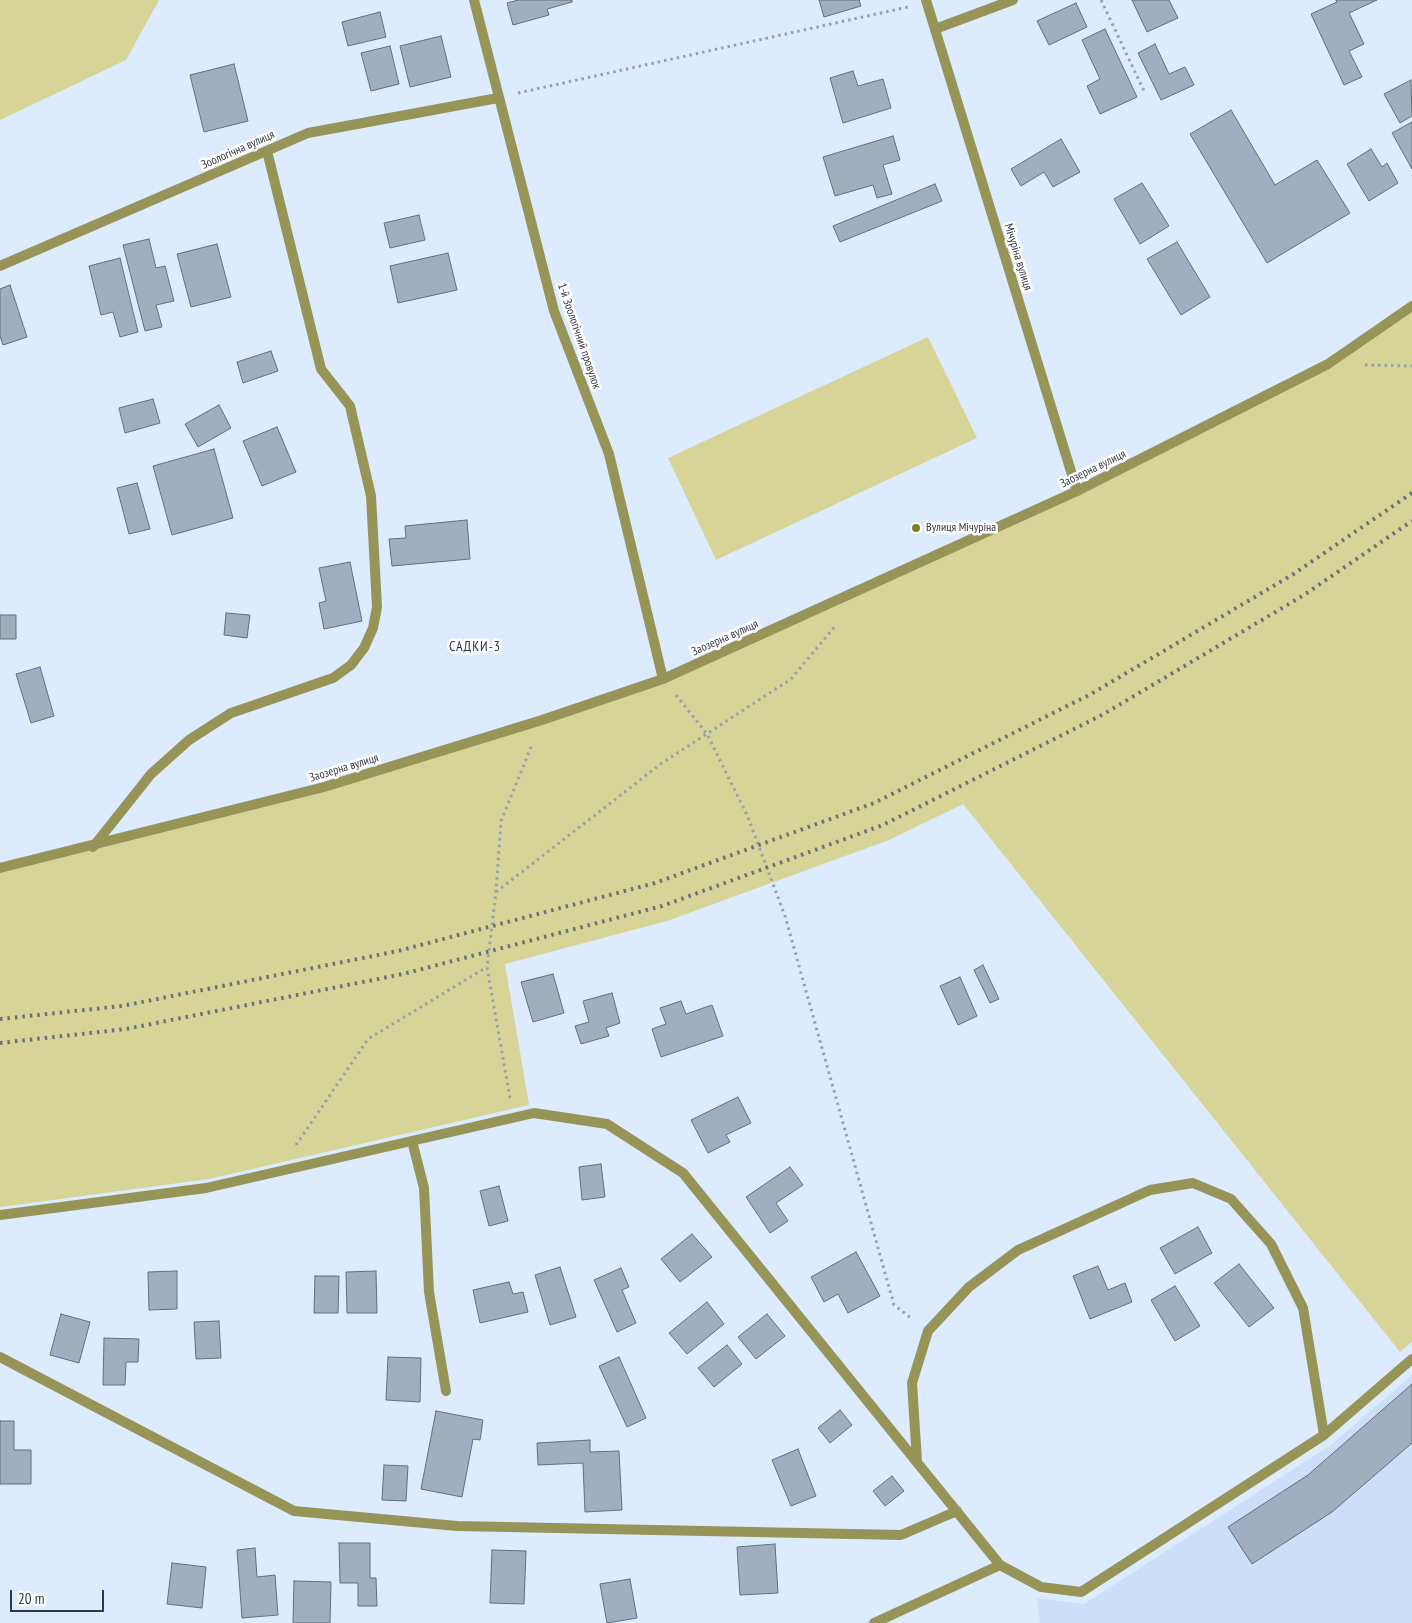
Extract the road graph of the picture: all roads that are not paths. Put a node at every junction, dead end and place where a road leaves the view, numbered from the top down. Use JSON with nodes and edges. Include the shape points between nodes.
{"nodes":[{"id":1,"x":474,"y":0,"type":"edge"},
{"id":2,"x":1013,"y":0,"type":"edge"},
{"id":3,"x":926,"y":2,"type":"edge"},
{"id":4,"x":935,"y":29,"type":"junction"},
{"id":5,"x":498,"y":98,"type":"junction"},
{"id":6,"x":267,"y":151,"type":"junction"},
{"id":7,"x":0,"y":266,"type":"edge"},
{"id":8,"x":1412,"y":306,"type":"edge"},
{"id":9,"x":1077,"y":492,"type":"junction"},
{"id":10,"x":664,"y":680,"type":"junction"},
{"id":11,"x":93,"y":846,"type":"junction"},
{"id":12,"x":0,"y":868,"type":"edge"},
{"id":13,"x":412,"y":1141,"type":"junction"},
{"id":14,"x":0,"y":1215,"type":"edge"},
{"id":15,"x":0,"y":1357,"type":"edge"},
{"id":16,"x":1412,"y":1360,"type":"edge"},
{"id":17,"x":446,"y":1391,"type":"dead end"},
{"id":18,"x":1324,"y":1435,"type":"junction"},
{"id":19,"x":917,"y":1461,"type":"junction"},
{"id":20,"x":957,"y":1511,"type":"junction"},
{"id":21,"x":1000,"y":1565,"type":"junction"},
{"id":22,"x":874,"y":1623,"type":"edge"}],
"edges":[{"from":1,"to":5,"type":"street","name":"1-й Зоологічний провулок"},
{"from":2,"to":4,"type":"street"},
{"from":3,"to":4,"type":"street","name":"Мічуріна вулиця"},
{"from":4,"to":9,"type":"street","name":"Мічуріна вулиця"},
{"from":5,"to":6,"type":"street","name":"Зоологічна вулиця","via":[[308,133]]},
{"from":5,"to":10,"type":"street","name":"1-й Зоологічний провулок","via":[[554,311],[609,454]]},
{"from":6,"to":7,"type":"street","name":"Зоологічна вулиця"},
{"from":6,"to":11,"type":"street","via":[[321,369],[350,406],[371,496],[377,607],[373,628],[351,665],[333,678],[231,713],[189,740],[150,774]]},
{"from":8,"to":9,"type":"street","name":"Заозерна вулиця","via":[[1328,364]]},
{"from":9,"to":10,"type":"street","name":"Заозерна вулиця"},
{"from":10,"to":11,"type":"street","name":"Заозерна вулиця","via":[[324,788]]},
{"from":11,"to":12,"type":"street","name":"Заозерна вулиця"},
{"from":13,"to":14,"type":"street","via":[[206,1188]]},
{"from":13,"to":17,"type":"street","via":[[424,1188],[428,1292]]},
{"from":13,"to":19,"type":"street","via":[[534,1113],[606,1124],[683,1173]]},
{"from":15,"to":20,"type":"street","via":[[294,1512],[457,1526],[901,1536]]},
{"from":16,"to":18,"type":"street"},
{"from":18,"to":19,"type":"street","via":[[1303,1308],[1271,1244],[1231,1199],[1192,1183],[1150,1190],[1018,1250],[969,1287],[928,1331],[912,1382]]},
{"from":18,"to":21,"type":"street","via":[[1081,1592],[1040,1587]]},
{"from":19,"to":20,"type":"street"},
{"from":20,"to":21,"type":"street"},
{"from":21,"to":22,"type":"street"}]}
